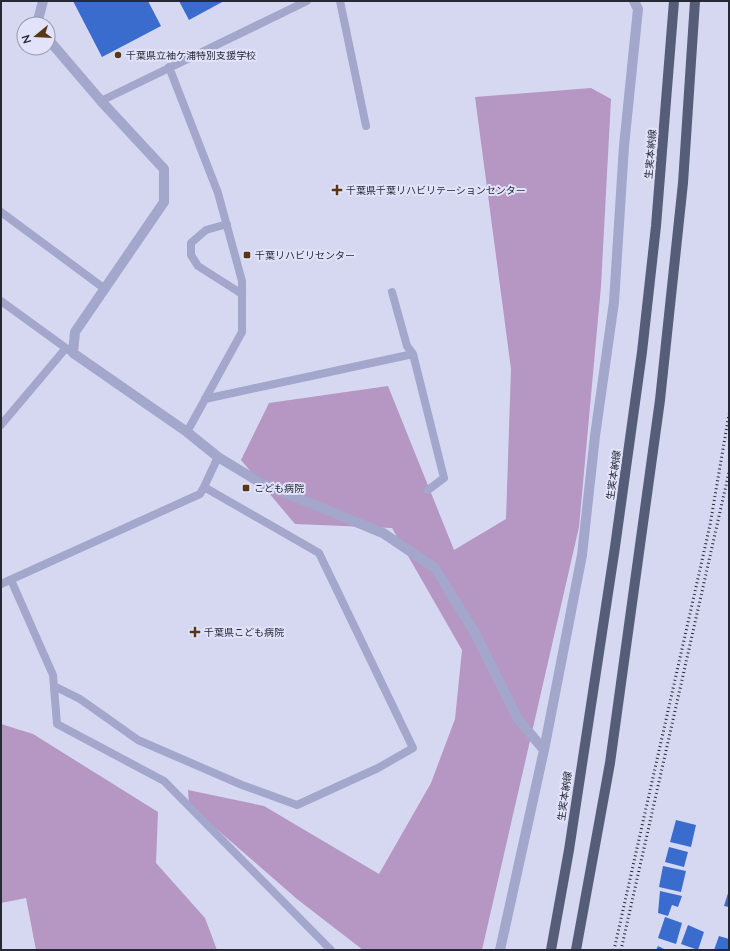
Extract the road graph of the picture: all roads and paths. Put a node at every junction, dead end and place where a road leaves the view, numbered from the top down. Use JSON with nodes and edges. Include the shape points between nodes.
{"nodes":[{"id":1,"x":43,"y":1,"type":"edge"},
{"id":2,"x":307,"y":1,"type":"edge"},
{"id":3,"x":340,"y":1,"type":"edge"},
{"id":4,"x":674,"y":1,"type":"edge"},
{"id":5,"x":695,"y":1,"type":"edge"},
{"id":6,"x":637,"y":4,"type":"edge"},
{"id":7,"x":39,"y":16,"type":"edge"},
{"id":8,"x":56,"y":48,"type":"edge"},
{"id":9,"x":169,"y":67,"type":"junction"},
{"id":10,"x":101,"y":101,"type":"junction"},
{"id":11,"x":366,"y":126,"type":"dead end"},
{"id":12,"x":1,"y":212,"type":"edge"},
{"id":13,"x":227,"y":224,"type":"junction"},
{"id":14,"x":105,"y":289,"type":"junction"},
{"id":15,"x":392,"y":292,"type":"dead end"},
{"id":16,"x":242,"y":294,"type":"junction"},
{"id":17,"x":1,"y":301,"type":"edge"},
{"id":18,"x":70,"y":350,"type":"junction"},
{"id":19,"x":413,"y":354,"type":"junction"},
{"id":20,"x":205,"y":399,"type":"junction"},
{"id":21,"x":1,"y":424,"type":"edge"},
{"id":22,"x":187,"y":432,"type":"junction"},
{"id":23,"x":218,"y":457,"type":"junction"},
{"id":24,"x":204,"y":487,"type":"junction"},
{"id":25,"x":428,"y":490,"type":"dead end"},
{"id":26,"x":10,"y":580,"type":"junction"},
{"id":27,"x":1,"y":584,"type":"edge"},
{"id":28,"x":54,"y":686,"type":"junction"},
{"id":29,"x":544,"y":750,"type":"junction"},
{"id":30,"x":331,"y":950,"type":"edge"},
{"id":31,"x":500,"y":950,"type":"edge"},
{"id":32,"x":551,"y":950,"type":"edge"},
{"id":33,"x":576,"y":950,"type":"edge"}],
"edges":[{"from":1,"to":7,"type":"street"},
{"from":2,"to":9,"type":"lane"},
{"from":3,"to":11,"type":"lane"},
{"from":4,"to":32,"type":"main road","name":"生実本納線","via":[[656,226],[641,359],[616,547]]},
{"from":5,"to":33,"type":"main road","via":[[683,183],[660,400],[610,762]]},
{"from":6,"to":29,"type":"street","via":[[624,146],[614,302],[595,436],[582,555]]},
{"from":8,"to":10,"type":"street"},
{"from":9,"to":10,"type":"lane"},
{"from":9,"to":13,"type":"lane","via":[[218,193]]},
{"from":10,"to":14,"type":"street","via":[[164,169],[164,202]]},
{"from":12,"to":14,"type":"lane"},
{"from":13,"to":16,"type":"lane","via":[[242,281]]},
{"from":13,"to":16,"type":"lane","via":[[206,230],[191,243],[190,255],[198,266]]},
{"from":14,"to":18,"type":"street","via":[[75,332]]},
{"from":15,"to":19,"type":"lane","via":[[407,346]]},
{"from":16,"to":20,"type":"lane","via":[[242,332]]},
{"from":17,"to":18,"type":"lane"},
{"from":18,"to":21,"type":"lane"},
{"from":18,"to":22,"type":"street"},
{"from":19,"to":20,"type":"lane"},
{"from":19,"to":25,"type":"lane","via":[[444,478]]},
{"from":20,"to":22,"type":"lane"},
{"from":22,"to":23,"type":"street"},
{"from":23,"to":24,"type":"lane"},
{"from":23,"to":29,"type":"street","via":[[261,483],[383,533],[435,568],[475,633],[518,719]]},
{"from":24,"to":26,"type":"lane","via":[[200,494]]},
{"from":24,"to":28,"type":"lane","via":[[319,553],[413,748],[378,768],[297,805],[242,785],[138,740],[80,699]]},
{"from":26,"to":27,"type":"lane"},
{"from":26,"to":28,"type":"lane","via":[[52,675]]},
{"from":28,"to":30,"type":"lane","via":[[57,724],[164,781]]},
{"from":29,"to":31,"type":"street"}]}
